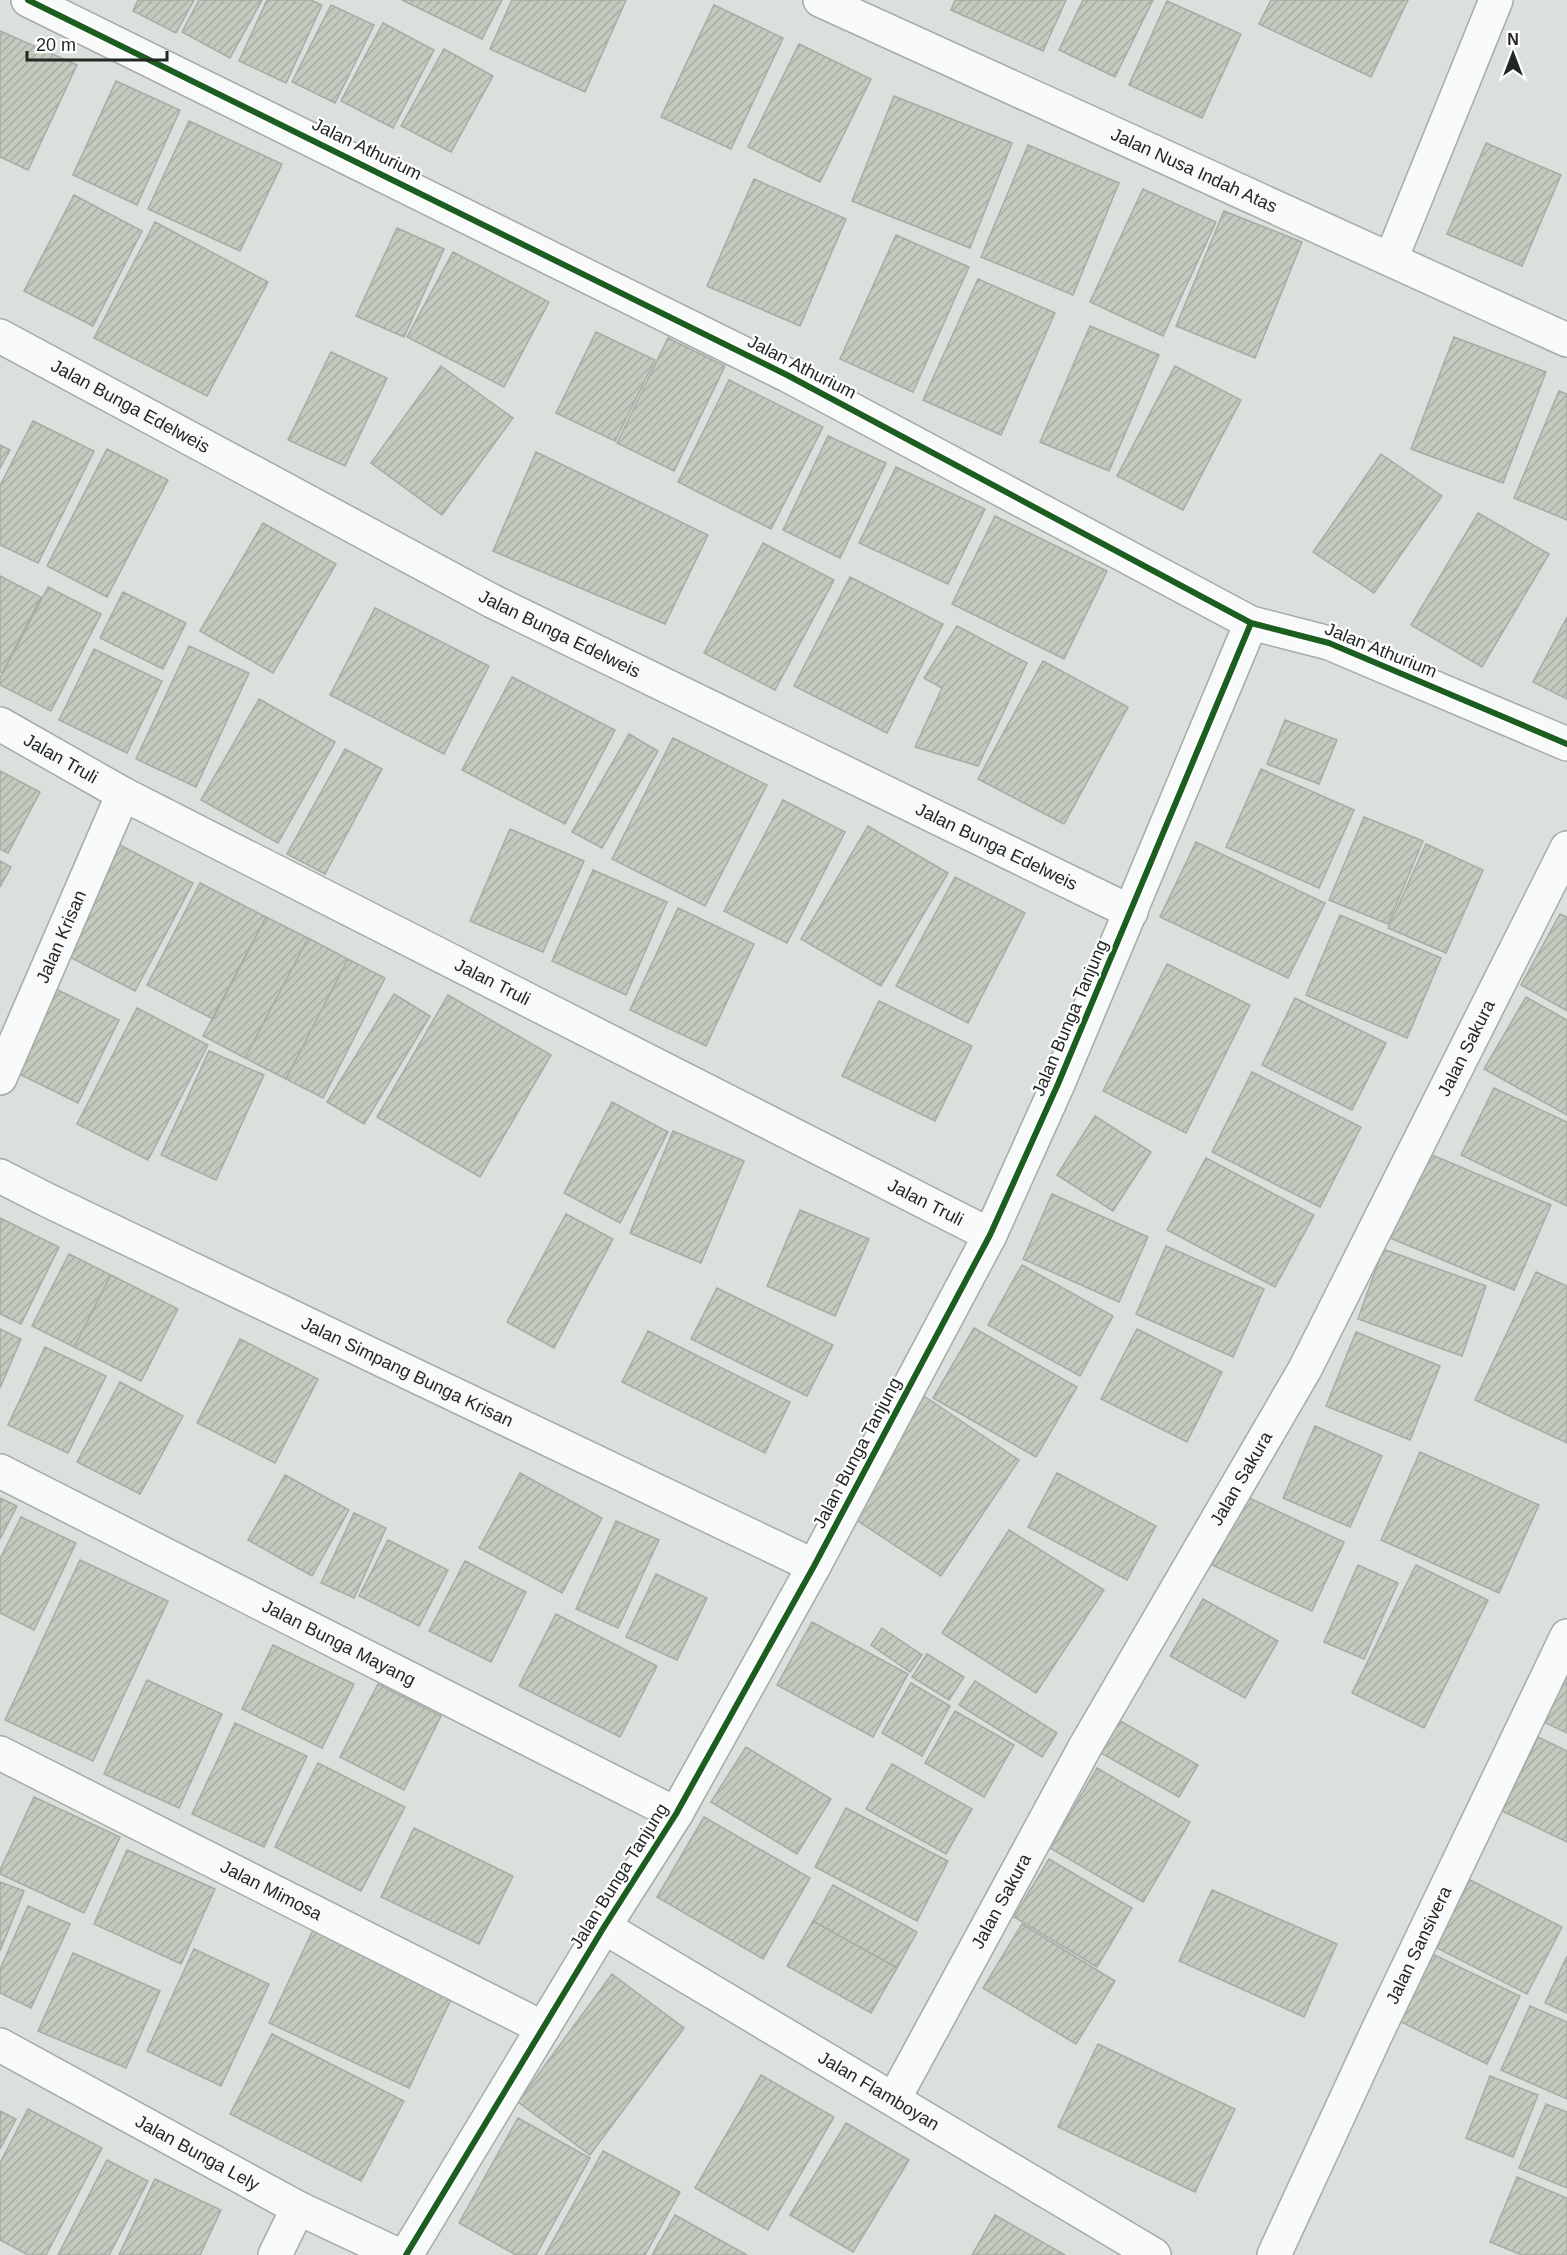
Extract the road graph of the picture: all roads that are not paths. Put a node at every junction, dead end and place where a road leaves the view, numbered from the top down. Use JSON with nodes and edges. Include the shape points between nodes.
{"nodes":[{"id":1,"x":28,"y":0,"type":"edge"},
{"id":2,"x":820,"y":0,"type":"edge"},
{"id":3,"x":1496,"y":0,"type":"edge"},
{"id":4,"x":1390,"y":259,"type":"junction"},
{"id":5,"x":0,"y":336,"type":"edge"},
{"id":6,"x":1567,"y":340,"type":"edge"},
{"id":7,"x":1251,"y":623,"type":"junction"},
{"id":8,"x":0,"y":724,"type":"edge"},
{"id":9,"x":1567,"y":744,"type":"edge"},
{"id":10,"x":123,"y":794,"type":"junction"},
{"id":11,"x":1567,"y":848,"type":"edge"},
{"id":12,"x":1131,"y":912,"type":"junction"},
{"id":13,"x":0,"y":1078,"type":"edge"},
{"id":14,"x":0,"y":1176,"type":"edge"},
{"id":15,"x":990,"y":1235,"type":"junction"},
{"id":16,"x":0,"y":1471,"type":"edge"},
{"id":17,"x":814,"y":1566,"type":"junction"},
{"id":18,"x":1567,"y":1636,"type":"edge"},
{"id":19,"x":0,"y":1753,"type":"edge"},
{"id":20,"x":676,"y":1814,"type":"junction"},
{"id":21,"x":604,"y":1927,"type":"junction"},
{"id":22,"x":543,"y":2028,"type":"junction"},
{"id":23,"x":0,"y":2045,"type":"edge"},
{"id":24,"x":894,"y":2099,"type":"junction"},
{"id":25,"x":298,"y":2208,"type":"junction"},
{"id":26,"x":275,"y":2255,"type":"edge"},
{"id":27,"x":399,"y":2255,"type":"edge"},
{"id":28,"x":406,"y":2255,"type":"edge"},
{"id":29,"x":1154,"y":2255,"type":"edge"},
{"id":30,"x":1274,"y":2255,"type":"edge"}],
"edges":[{"from":1,"to":7,"type":"street","name":"Jalan Athurium","via":[[787,375]]},
{"from":2,"to":4,"type":"street","name":"Jalan Nusa Indah Atas"},
{"from":3,"to":4,"type":"street"},
{"from":4,"to":6,"type":"street","name":"Jalan Nusa Indah Atas"},
{"from":5,"to":12,"type":"street","name":"Jalan Bunga Edelweis","via":[[492,601]]},
{"from":7,"to":9,"type":"street","name":"Jalan Athurium","via":[[1329,643]]},
{"from":7,"to":12,"type":"street","name":"Jalan Bunga Tanjung"},
{"from":8,"to":10,"type":"street","name":"Jalan Truli"},
{"from":10,"to":13,"type":"street","name":"Jalan Krisan"},
{"from":10,"to":15,"type":"street","name":"Jalan Truli"},
{"from":11,"to":24,"type":"street","name":"Jalan Sakura","via":[[1305,1369],[1085,1747]]},
{"from":12,"to":15,"type":"street","name":"Jalan Bunga Tanjung"},
{"from":14,"to":17,"type":"street","name":"Jalan Simpang Bunga Krisan"},
{"from":15,"to":17,"type":"street","name":"Jalan Bunga Tanjung"},
{"from":16,"to":20,"type":"street","name":"Jalan Bunga Mayang"},
{"from":17,"to":20,"type":"street","name":"Jalan Bunga Tanjung"},
{"from":18,"to":30,"type":"street","name":"Jalan Sansivera"},
{"from":19,"to":22,"type":"street","name":"Jalan Mimosa"},
{"from":20,"to":21,"type":"street","name":"Jalan Bunga Tanjung"},
{"from":21,"to":22,"type":"street","name":"Jalan Bunga Tanjung"},
{"from":21,"to":24,"type":"street","name":"Jalan Flamboyan"},
{"from":22,"to":28,"type":"street","name":"Jalan Bunga Tanjung"},
{"from":23,"to":25,"type":"street","name":"Jalan Bunga Lely"},
{"from":24,"to":29,"type":"street","name":"Jalan Flamboyan"},
{"from":25,"to":26,"type":"street"},
{"from":25,"to":27,"type":"street","name":"Jalan Bunga Lely"}]}
